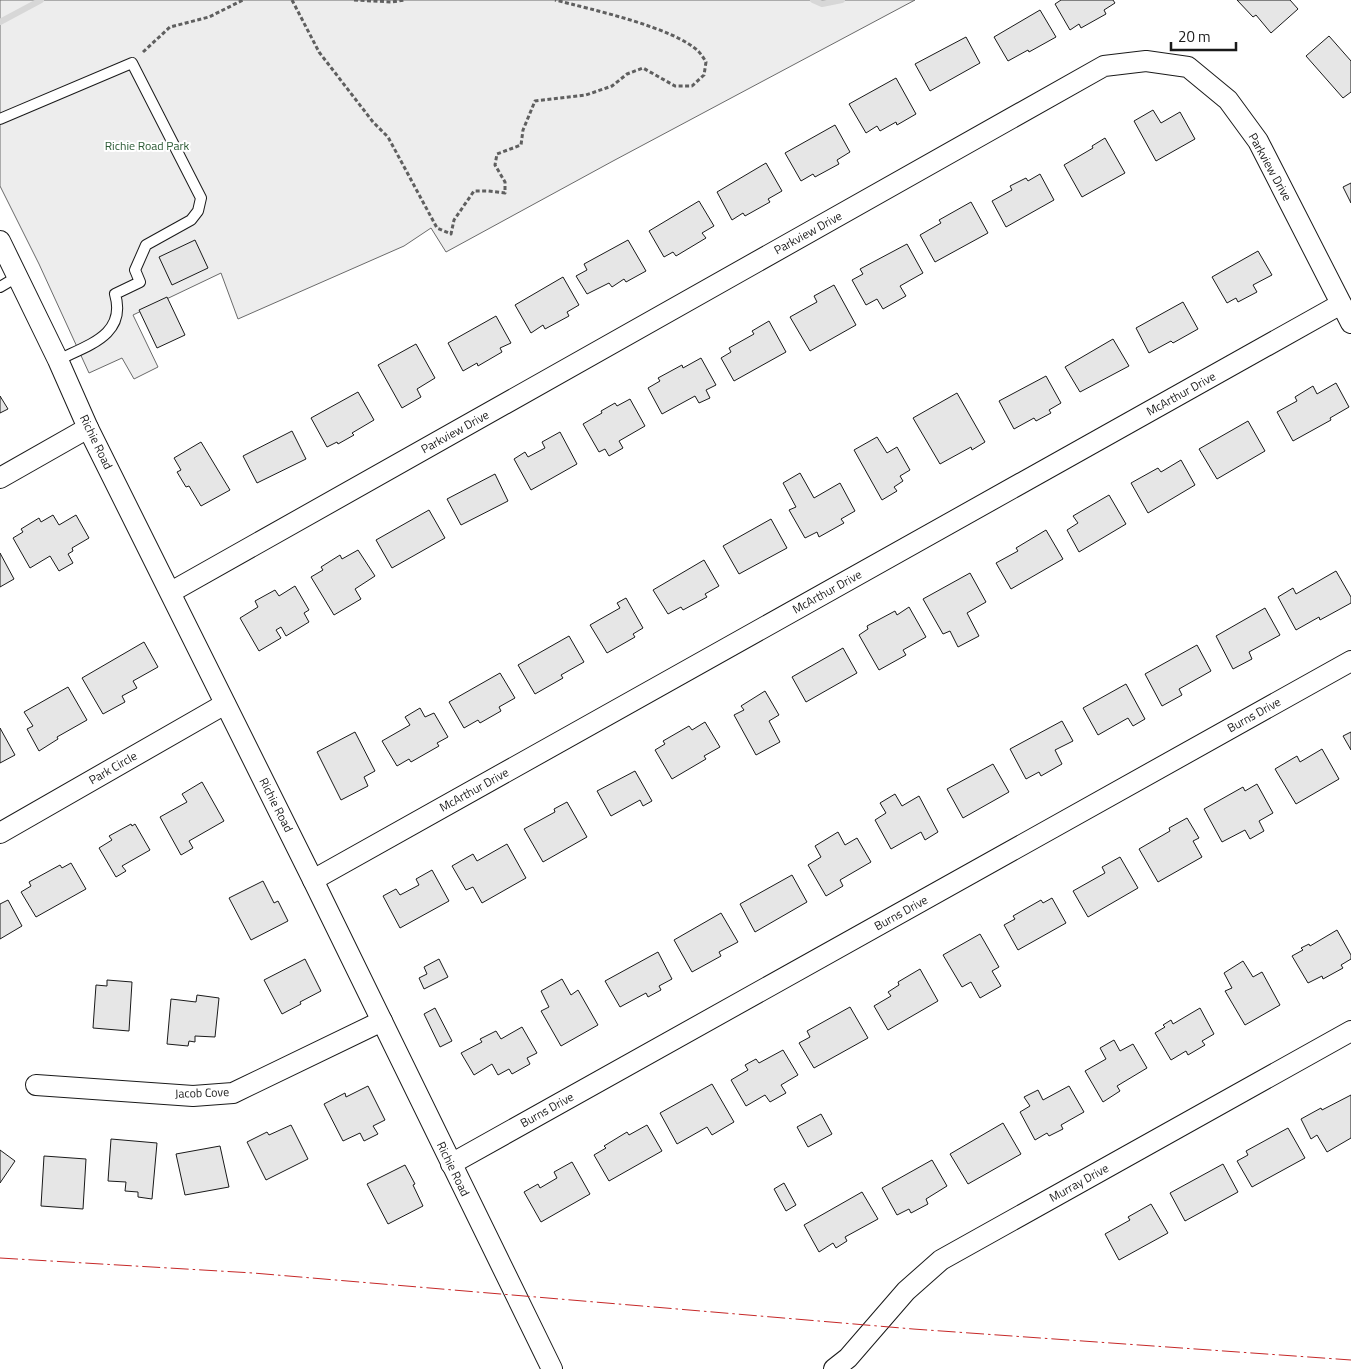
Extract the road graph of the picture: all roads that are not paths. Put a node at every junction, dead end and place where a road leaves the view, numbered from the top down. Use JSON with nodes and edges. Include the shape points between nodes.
{"nodes":[{"id":1,"x":0,"y":119,"type":"edge"},
{"id":2,"x":0,"y":241,"type":"edge"},
{"id":3,"x":8,"y":282,"type":"edge"},
{"id":4,"x":1342,"y":304,"type":"junction"},
{"id":5,"x":1351,"y":323,"type":"edge"},
{"id":6,"x":58,"y":360,"type":"junction"},
{"id":7,"x":88,"y":428,"type":"junction"},
{"id":8,"x":0,"y":478,"type":"edge"},
{"id":9,"x":171,"y":592,"type":"junction"},
{"id":10,"x":1351,"y":661,"type":"edge"},
{"id":11,"x":225,"y":704,"type":"junction"},
{"id":12,"x":0,"y":833,"type":"edge"},
{"id":13,"x":313,"y":880,"type":"junction"},
{"id":14,"x":382,"y":1021,"type":"junction"},
{"id":15,"x":1351,"y":1031,"type":"edge"},
{"id":16,"x":36,"y":1085,"type":"dead end"},
{"id":17,"x":451,"y":1164,"type":"junction"},
{"id":18,"x":552,"y":1369,"type":"edge"},
{"id":19,"x":834,"y":1369,"type":"edge"}],
"edges":[{"from":1,"to":6,"type":"lane","via":[[132,63],[201,198],[191,220],[146,244],[135,270],[140,282],[115,294],[119,307],[114,326],[93,343]]},
{"from":2,"to":3,"type":"street","name":"Richie Road"},
{"from":3,"to":6,"type":"street","name":"Richie Road"},
{"from":4,"to":5,"type":"street","name":"Parkview Drive"},
{"from":4,"to":9,"type":"street","name":"Parkview Drive","via":[[1258,142],[1228,100],[1188,67],[1146,61],[1104,66]]},
{"from":4,"to":13,"type":"street","name":"McArthur Drive"},
{"from":6,"to":7,"type":"street","name":"Richie Road"},
{"from":7,"to":8,"type":"street"},
{"from":7,"to":9,"type":"street","name":"Richie Road"},
{"from":9,"to":11,"type":"street","name":"Richie Road"},
{"from":10,"to":17,"type":"street","name":"Burns Drive"},
{"from":11,"to":12,"type":"street","name":"Park Circle"},
{"from":11,"to":13,"type":"street","name":"Richie Road"},
{"from":13,"to":14,"type":"street","name":"Richie Road"},
{"from":14,"to":16,"type":"street","name":"Jacob Cove","via":[[233,1093],[193,1096]]},
{"from":14,"to":17,"type":"street","name":"Richie Road"},
{"from":15,"to":19,"type":"street","name":"Murray Drive","via":[[941,1260],[906,1291],[848,1358]]},
{"from":17,"to":18,"type":"street","name":"Richie Road"}]}
